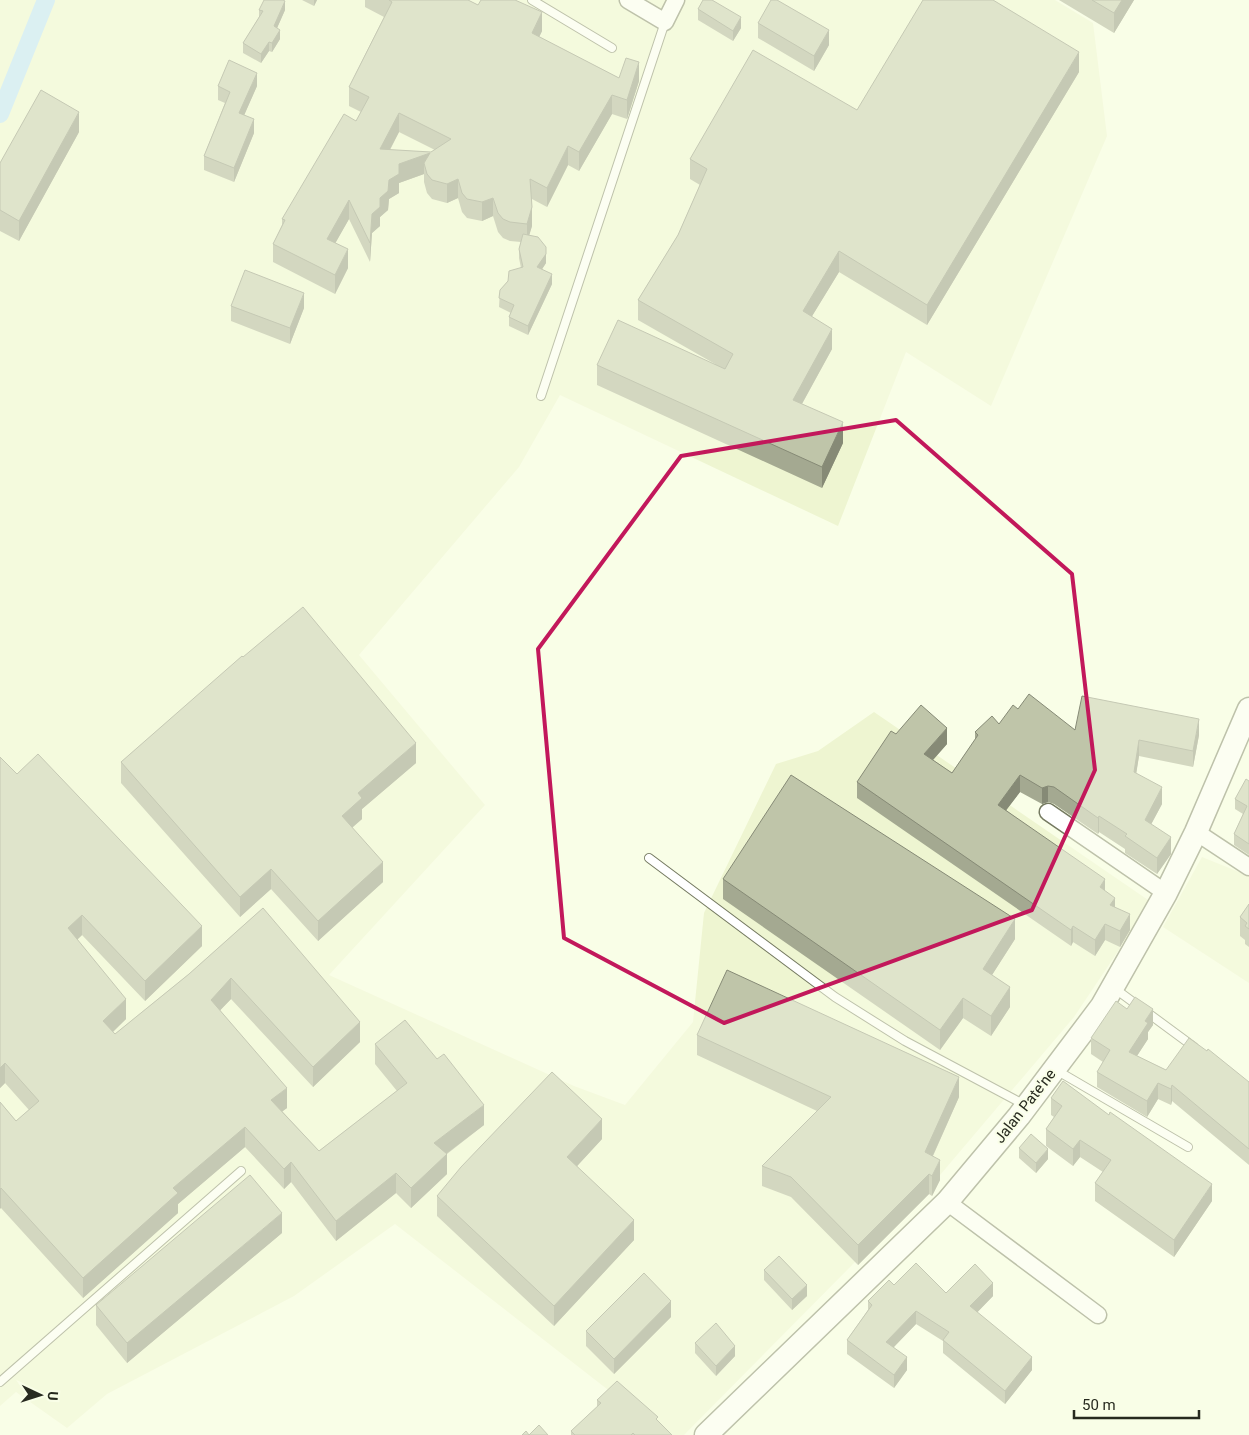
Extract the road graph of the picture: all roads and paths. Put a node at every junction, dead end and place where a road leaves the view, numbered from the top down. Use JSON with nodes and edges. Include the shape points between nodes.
{"nodes":[{"id":1,"x":532,"y":0,"type":"edge"},
{"id":2,"x":628,"y":0,"type":"edge"},
{"id":3,"x":676,"y":0,"type":"edge"},
{"id":4,"x":665,"y":22,"type":"junction"},
{"id":5,"x":612,"y":48,"type":"dead end"},
{"id":6,"x":541,"y":396,"type":"dead end"},
{"id":7,"x":1249,"y":709,"type":"edge"},
{"id":8,"x":1048,"y":812,"type":"dead end"},
{"id":9,"x":1196,"y":832,"type":"junction"},
{"id":10,"x":650,"y":858,"type":"dead end"},
{"id":11,"x":1249,"y":867,"type":"edge"},
{"id":12,"x":1166,"y":893,"type":"junction"},
{"id":13,"x":1113,"y":987,"type":"junction"},
{"id":14,"x":1204,"y":1055,"type":"edge"},
{"id":15,"x":1054,"y":1069,"type":"junction"},
{"id":16,"x":1026,"y":1106,"type":"junction"},
{"id":17,"x":1188,"y":1147,"type":"dead end"},
{"id":18,"x":241,"y":1171,"type":"dead end"},
{"id":19,"x":947,"y":1202,"type":"junction"},
{"id":20,"x":1098,"y":1315,"type":"dead end"},
{"id":21,"x":0,"y":1382,"type":"edge"},
{"id":22,"x":706,"y":1435,"type":"edge"}],
"edges":[{"from":1,"to":5,"type":"lane"},
{"from":2,"to":4,"type":"street"},
{"from":3,"to":4,"type":"street"},
{"from":4,"to":6,"type":"lane"},
{"from":7,"to":9,"type":"street","name":"Jalan Pate'ne"},
{"from":8,"to":12,"type":"street"},
{"from":9,"to":11,"type":"street"},
{"from":9,"to":12,"type":"street","name":"Jalan Pate'ne"},
{"from":10,"to":16,"type":"lane","via":[[835,997],[905,1041]]},
{"from":12,"to":13,"type":"street","name":"Jalan Pate'ne"},
{"from":13,"to":14,"type":"lane"},
{"from":13,"to":15,"type":"street","name":"Jalan Pate'ne"},
{"from":15,"to":16,"type":"street","name":"Jalan Pate'ne"},
{"from":15,"to":17,"type":"lane"},
{"from":16,"to":19,"type":"street","name":"Jalan Pate'ne"},
{"from":18,"to":21,"type":"lane"},
{"from":19,"to":20,"type":"street"},
{"from":19,"to":22,"type":"street","name":"Jalan Pate'ne"}]}
